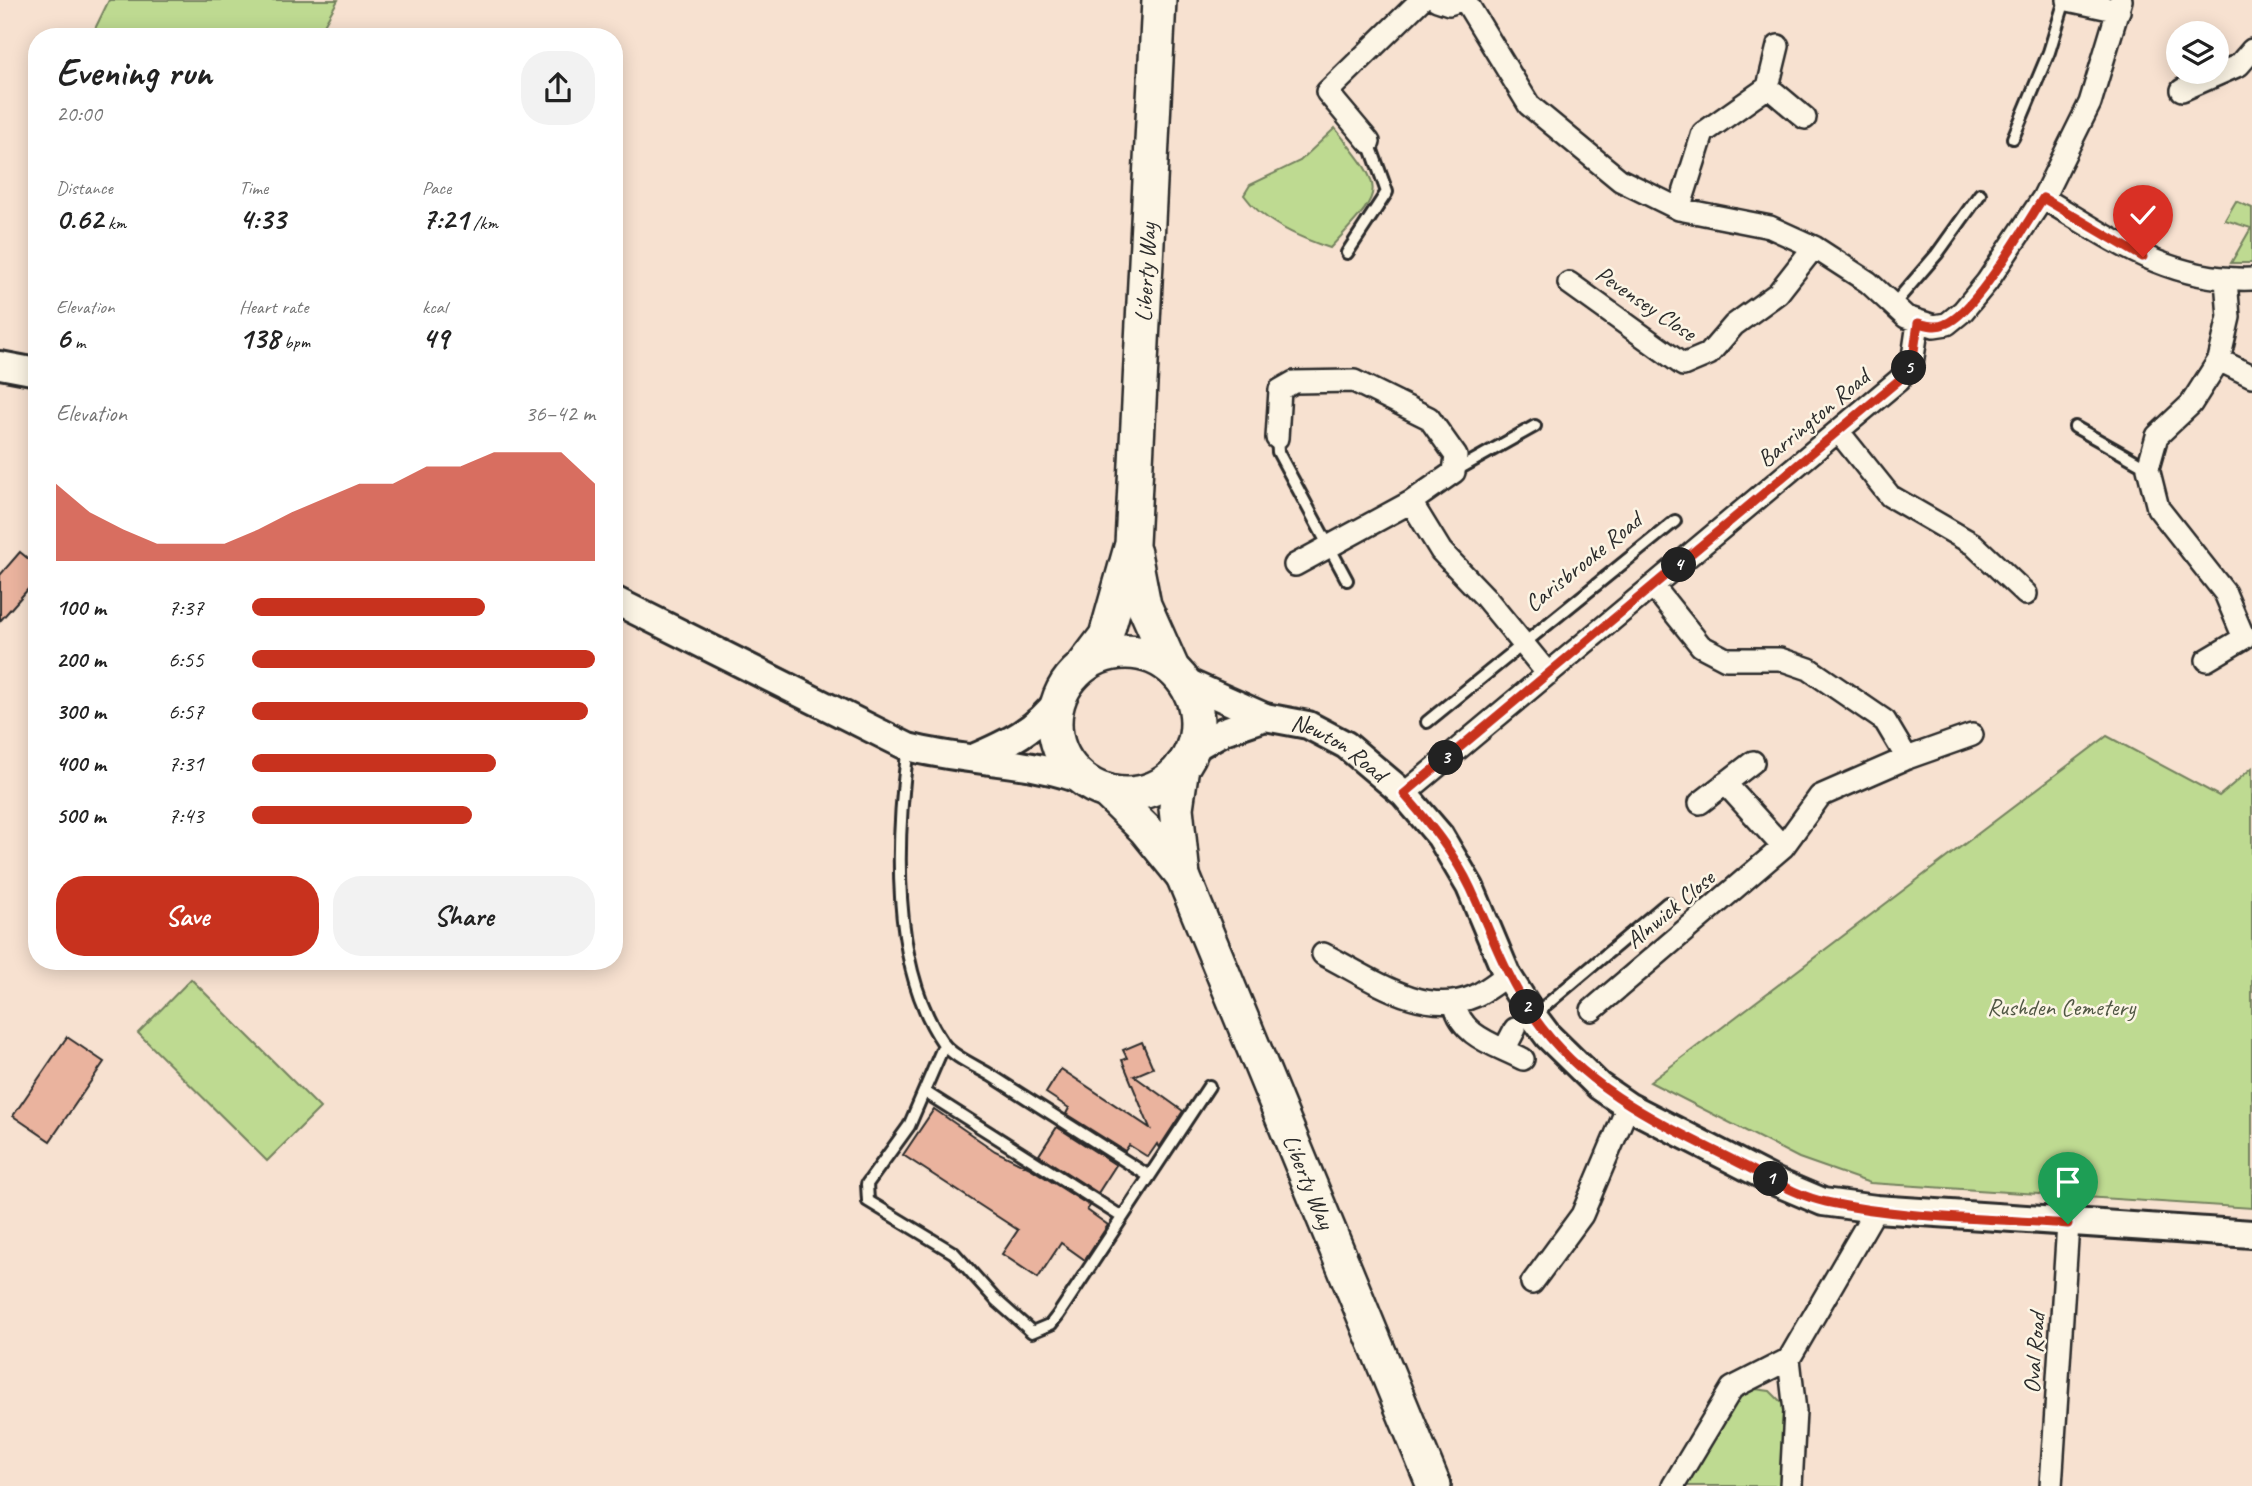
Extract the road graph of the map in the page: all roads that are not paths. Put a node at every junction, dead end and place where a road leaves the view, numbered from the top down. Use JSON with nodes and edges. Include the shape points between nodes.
{"nodes":[{"id":1,"x":1159,"y":0,"type":"edge"},
{"id":2,"x":1421,"y":0,"type":"edge"},
{"id":3,"x":1437,"y":0,"type":"edge"},
{"id":4,"x":1463,"y":0,"type":"edge"},
{"id":5,"x":2066,"y":0,"type":"edge"},
{"id":6,"x":2120,"y":5,"type":"edge"},
{"id":7,"x":1778,"y":46,"type":"dead end"},
{"id":8,"x":2252,"y":50,"type":"edge"},
{"id":9,"x":1768,"y":87,"type":"junction"},
{"id":10,"x":2182,"y":90,"type":"dead end"},
{"id":11,"x":1805,"y":118,"type":"dead end"},
{"id":12,"x":2013,"y":138,"type":"dead end"},
{"id":13,"x":1369,"y":142,"type":"joint"},
{"id":14,"x":1980,"y":194,"type":"dead end"},
{"id":15,"x":2043,"y":198,"type":"junction"},
{"id":16,"x":1679,"y":209,"type":"junction"},
{"id":17,"x":1814,"y":247,"type":"junction"},
{"id":18,"x":1347,"y":253,"type":"dead end"},
{"id":19,"x":2252,"y":279,"type":"edge"},
{"id":20,"x":2226,"y":280,"type":"junction"},
{"id":21,"x":1569,"y":283,"type":"dead end"},
{"id":22,"x":1893,"y":305,"type":"junction"},
{"id":23,"x":1918,"y":323,"type":"junction"},
{"id":24,"x":2219,"y":360,"type":"junction"},
{"id":25,"x":0,"y":365,"type":"edge"},
{"id":26,"x":28,"y":370,"type":"edge"},
{"id":27,"x":2252,"y":376,"type":"edge"},
{"id":28,"x":1535,"y":426,"type":"dead end"},
{"id":29,"x":2075,"y":427,"type":"dead end"},
{"id":30,"x":1838,"y":431,"type":"junction"},
{"id":31,"x":1277,"y":438,"type":"joint"},
{"id":32,"x":2148,"y":468,"type":"junction"},
{"id":33,"x":1454,"y":472,"type":"junction"},
{"id":34,"x":1411,"y":502,"type":"junction"},
{"id":35,"x":1675,"y":521,"type":"dead end"},
{"id":36,"x":1132,"y":544,"type":"junction"},
{"id":37,"x":1330,"y":546,"type":"junction"},
{"id":38,"x":1295,"y":565,"type":"dead end"},
{"id":39,"x":1347,"y":580,"type":"dead end"},
{"id":40,"x":1653,"y":586,"type":"junction"},
{"id":41,"x":2026,"y":594,"type":"dead end"},
{"id":42,"x":623,"y":604,"type":"edge"},
{"id":43,"x":2248,"y":643,"type":"edge"},
{"id":44,"x":1524,"y":644,"type":"junction"},
{"id":45,"x":2207,"y":660,"type":"dead end"},
{"id":46,"x":1084,"y":665,"type":"junction"},
{"id":47,"x":1548,"y":674,"type":"junction"},
{"id":48,"x":1178,"y":675,"type":"junction"},
{"id":49,"x":1059,"y":699,"type":"junction"},
{"id":50,"x":1265,"y":717,"type":"junction"},
{"id":51,"x":1427,"y":722,"type":"dead end"},
{"id":52,"x":1972,"y":735,"type":"dead end"},
{"id":53,"x":908,"y":747,"type":"junction"},
{"id":54,"x":1187,"y":757,"type":"junction"},
{"id":55,"x":971,"y":758,"type":"junction"},
{"id":56,"x":1907,"y":758,"type":"junction"},
{"id":57,"x":1753,"y":762,"type":"dead end"},
{"id":58,"x":1725,"y":783,"type":"junction"},
{"id":59,"x":1097,"y":787,"type":"junction"},
{"id":60,"x":1404,"y":794,"type":"junction"},
{"id":61,"x":1700,"y":803,"type":"dead end"},
{"id":62,"x":1783,"y":847,"type":"junction"},
{"id":63,"x":1183,"y":876,"type":"junction"},
{"id":64,"x":1667,"y":903,"type":"dead end"},
{"id":65,"x":1323,"y":954,"type":"dead end"},
{"id":66,"x":1507,"y":975,"type":"junction"},
{"id":67,"x":1454,"y":1002,"type":"junction"},
{"id":68,"x":1592,"y":1010,"type":"dead end"},
{"id":69,"x":1524,"y":1023,"type":"junction"},
{"id":70,"x":944,"y":1045,"type":"junction"},
{"id":71,"x":1209,"y":1086,"type":"dead end"},
{"id":72,"x":925,"y":1092,"type":"junction"},
{"id":73,"x":1628,"y":1106,"type":"junction"},
{"id":74,"x":1149,"y":1176,"type":"junction"},
{"id":75,"x":1875,"y":1209,"type":"junction"},
{"id":76,"x":1122,"y":1217,"type":"junction"},
{"id":77,"x":2068,"y":1224,"type":"junction"},
{"id":78,"x":2252,"y":1234,"type":"edge"},
{"id":79,"x":1532,"y":1283,"type":"dead end"},
{"id":80,"x":1789,"y":1359,"type":"junction"},
{"id":81,"x":1434,"y":1486,"type":"edge"},
{"id":82,"x":1673,"y":1486,"type":"edge"},
{"id":83,"x":1791,"y":1486,"type":"edge"},
{"id":84,"x":2051,"y":1486,"type":"edge"}],
"edges":[{"from":1,"to":36,"type":"highway","name":"Liberty Way"},
{"from":2,"to":13,"type":"street","via":[[1327,92]]},
{"from":3,"to":4,"type":"street","via":[[1450,4]]},
{"from":4,"to":16,"type":"street","via":[[1529,105],[1620,180]]},
{"from":5,"to":6,"type":"street"},
{"from":5,"to":12,"type":"lane"},
{"from":6,"to":15,"type":"street","via":[[2090,103]]},
{"from":7,"to":9,"type":"street"},
{"from":8,"to":10,"type":"street","via":[[2239,65]]},
{"from":9,"to":11,"type":"street"},
{"from":9,"to":16,"type":"street","via":[[1703,133]]},
{"from":13,"to":18,"type":"lane","via":[[1387,192]]},
{"from":14,"to":22,"type":"lane"},
{"from":15,"to":20,"type":"street","via":[[2143,257],[2172,269]]},
{"from":15,"to":23,"type":"street","via":[[1963,311],[1947,324]]},
{"from":16,"to":17,"type":"street","via":[[1770,227]]},
{"from":17,"to":21,"type":"street","name":"Pevensey Close","via":[[1779,293],[1734,325],[1709,354],[1683,365]]},
{"from":17,"to":22,"type":"street","via":[[1868,282]]},
{"from":19,"to":20,"type":"street"},
{"from":20,"to":24,"type":"street","via":[[2229,317]]},
{"from":22,"to":23,"type":"street"},
{"from":23,"to":30,"type":"street","name":"Barrington Road","via":[[1912,365]]},
{"from":24,"to":27,"type":"street"},
{"from":24,"to":32,"type":"street","via":[[2191,404],[2157,436]]},
{"from":25,"to":26,"type":"street"},
{"from":28,"to":33,"type":"lane"},
{"from":29,"to":32,"type":"lane"},
{"from":30,"to":40,"type":"street","name":"Barrington Road"},
{"from":30,"to":41,"type":"street","via":[[1889,496],[1973,544]]},
{"from":31,"to":33,"type":"street","via":[[1280,390],[1294,382],[1354,381],[1429,418],[1456,456]]},
{"from":31,"to":37,"type":"lane","via":[[1279,452]]},
{"from":32,"to":43,"type":"street","via":[[2158,508],[2225,593]]},
{"from":33,"to":34,"type":"street"},
{"from":34,"to":37,"type":"street"},
{"from":34,"to":44,"type":"street","name":"Carisbrooke Road","via":[[1441,551]]},
{"from":35,"to":44,"type":"lane","name":"Carisbrooke Road"},
{"from":36,"to":46,"type":"highway","name":"Liberty Way","via":[[1106,636]]},
{"from":36,"to":48,"type":"highway","name":"Liberty Way","via":[[1144,605]]},
{"from":37,"to":38,"type":"street"},
{"from":37,"to":39,"type":"lane"},
{"from":40,"to":47,"type":"street","name":"Barrington Road"},
{"from":40,"to":56,"type":"street","via":[[1701,646],[1726,659],[1780,659],[1809,669],[1885,721]]},
{"from":42,"to":53,"type":"street"},
{"from":43,"to":45,"type":"street"},
{"from":44,"to":47,"type":"street","name":"Carisbrooke Road"},
{"from":44,"to":51,"type":"lane","name":"Carisbrooke Road"},
{"from":46,"to":48,"type":"highway","via":[[1105,654],[1129,652],[1152,656]]},
{"from":46,"to":49,"type":"highway"},
{"from":47,"to":60,"type":"street","name":"Barrington Road"},
{"from":48,"to":50,"type":"street","name":"Newton Road"},
{"from":48,"to":54,"type":"highway","via":[[1197,714]]},
{"from":49,"to":55,"type":"street","via":[[1028,730]]},
{"from":49,"to":59,"type":"highway","via":[[1055,718],[1059,746],[1074,771]]},
{"from":50,"to":54,"type":"street","name":"Newton Road","via":[[1223,731]]},
{"from":50,"to":60,"type":"street","name":"Newton Road","via":[[1307,725],[1346,746]]},
{"from":52,"to":56,"type":"street","name":"Alnwick Close"},
{"from":53,"to":55,"type":"street"},
{"from":53,"to":70,"type":"lane","via":[[901,799],[901,901],[912,966]]},
{"from":54,"to":59,"type":"highway","via":[[1156,787],[1122,793]]},
{"from":54,"to":63,"type":"highway","name":"Liberty Way","via":[[1176,808]]},
{"from":55,"to":59,"type":"street","via":[[1040,767]]},
{"from":56,"to":62,"type":"street","name":"Alnwick Close","via":[[1820,796]]},
{"from":57,"to":58,"type":"street"},
{"from":58,"to":61,"type":"street"},
{"from":58,"to":62,"type":"street"},
{"from":59,"to":63,"type":"highway","name":"Liberty Way","via":[[1145,829]]},
{"from":60,"to":66,"type":"street","name":"Newton Road","via":[[1440,836],[1470,887]]},
{"from":62,"to":68,"type":"street","name":"Alnwick Close"},
{"from":63,"to":81,"type":"highway","name":"Liberty Way"},
{"from":64,"to":69,"type":"lane"},
{"from":65,"to":67,"type":"street","via":[[1411,998]]},
{"from":66,"to":67,"type":"street","via":[[1476,996]]},
{"from":66,"to":69,"type":"street","name":"Newton Road"},
{"from":67,"to":69,"type":"street","via":[[1463,1026],[1514,1055]]},
{"from":69,"to":73,"type":"street","name":"Newton Road"},
{"from":70,"to":72,"type":"lane"},
{"from":70,"to":74,"type":"lane"},
{"from":71,"to":74,"type":"lane"},
{"from":72,"to":76,"type":"lane"},
{"from":72,"to":76,"type":"lane","via":[[909,1126],[867,1184],[868,1201],[954,1253],[1024,1327],[1032,1332],[1051,1324]]},
{"from":73,"to":75,"type":"street","name":"Newton Road","via":[[1823,1202]]},
{"from":73,"to":79,"type":"street","via":[[1582,1215]]},
{"from":74,"to":76,"type":"lane"},
{"from":75,"to":77,"type":"street","name":"Newton Road"},
{"from":75,"to":80,"type":"street"},
{"from":77,"to":78,"type":"street","name":"Newton Road"},
{"from":77,"to":84,"type":"street","name":"Oval Road"},
{"from":80,"to":82,"type":"street","via":[[1732,1388]]},
{"from":80,"to":83,"type":"street","via":[[1795,1411]]}]}
